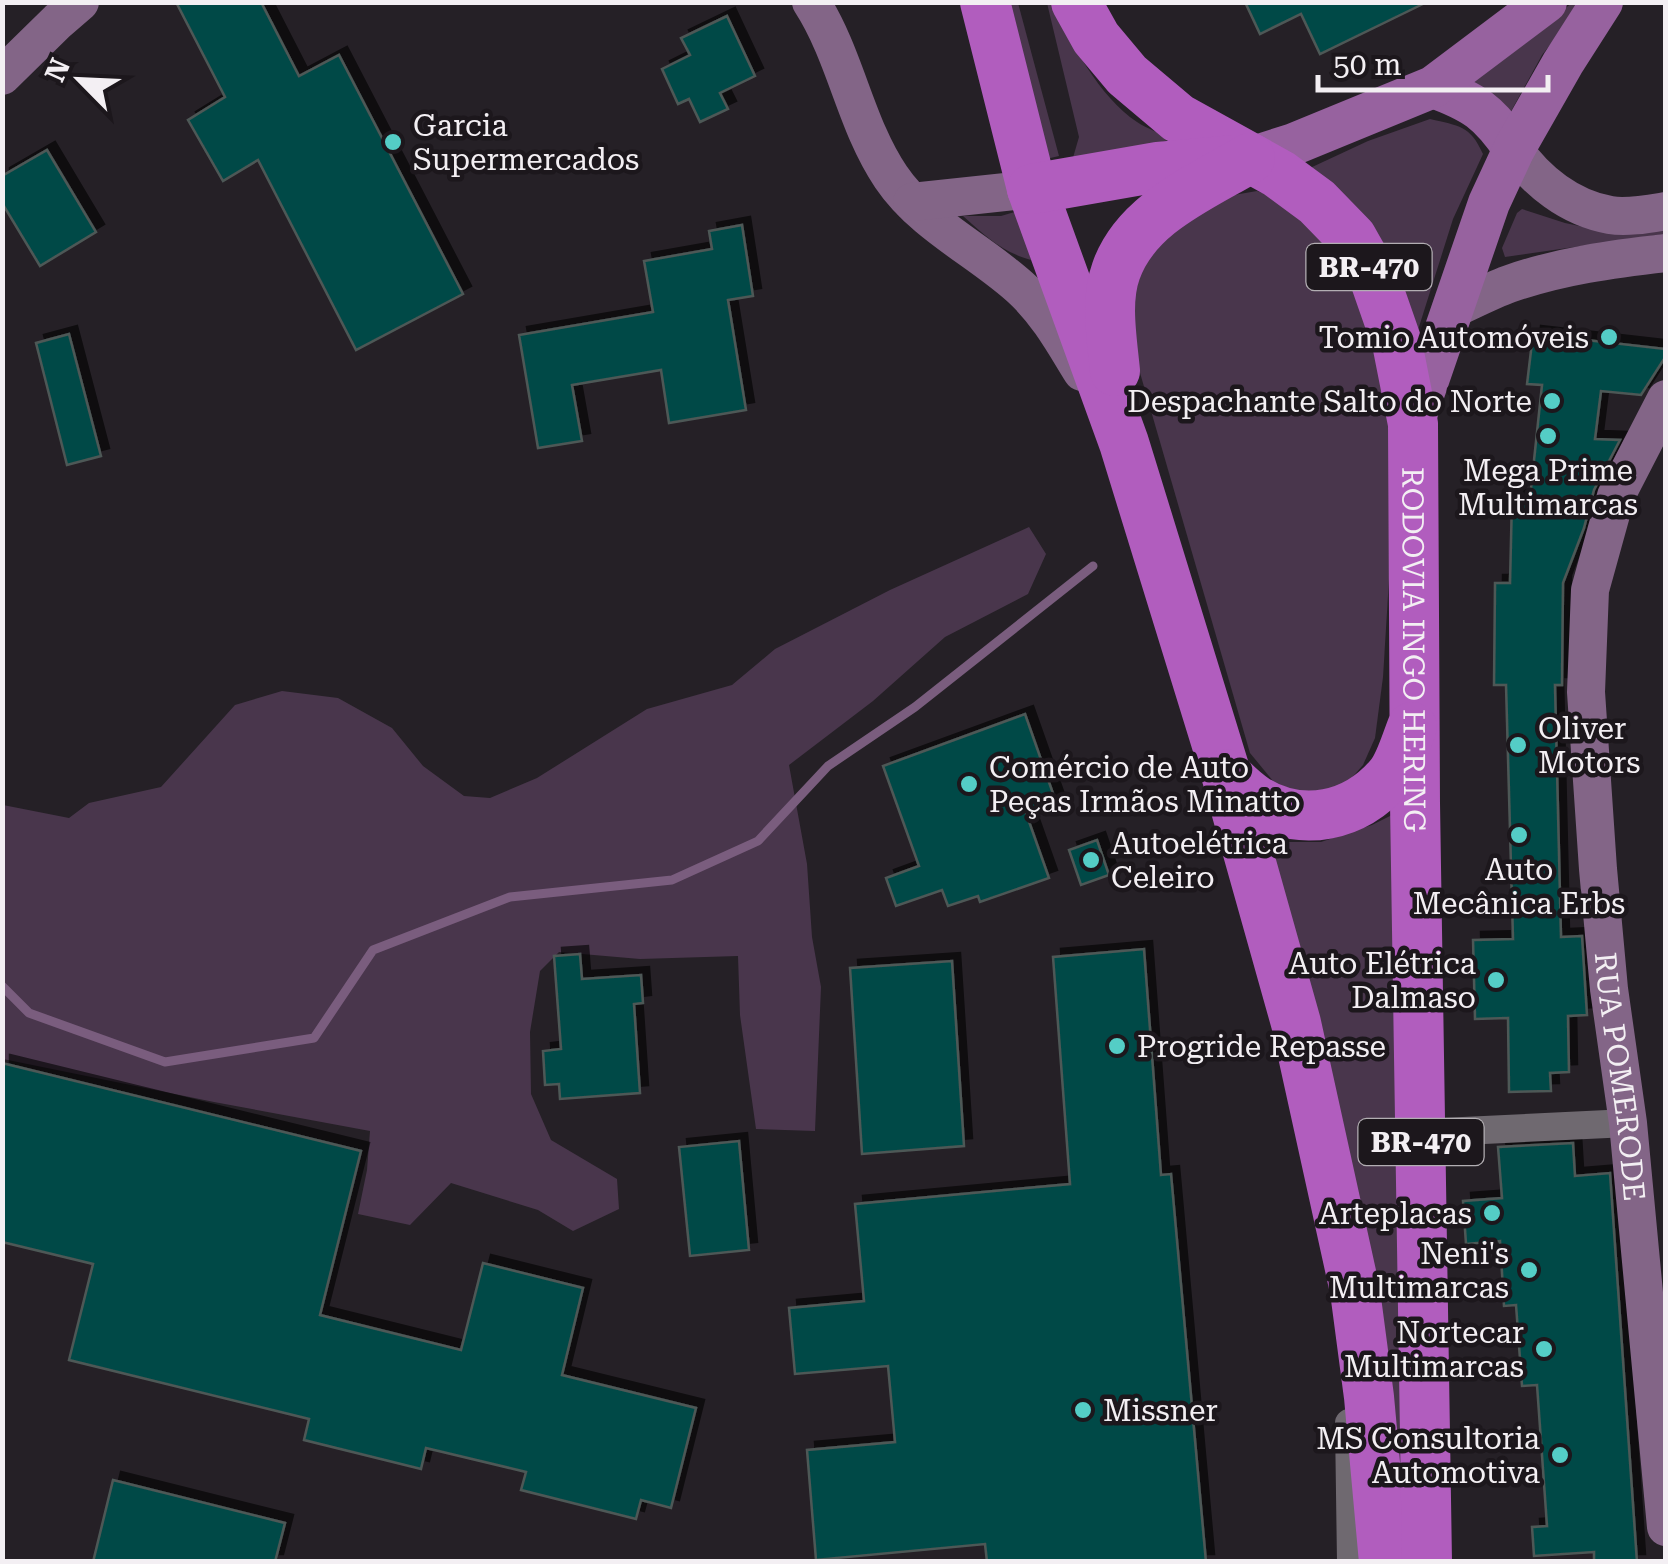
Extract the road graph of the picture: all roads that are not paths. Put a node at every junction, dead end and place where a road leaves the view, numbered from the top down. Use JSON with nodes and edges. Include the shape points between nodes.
{"nodes":[{"id":1,"x":80,"y":2,"type":"edge"},
{"id":2,"x":811,"y":2,"type":"edge"},
{"id":3,"x":984,"y":2,"type":"edge"},
{"id":4,"x":1076,"y":2,"type":"edge"},
{"id":5,"x":1546,"y":2,"type":"edge"},
{"id":6,"x":1602,"y":2,"type":"edge"},
{"id":7,"x":2,"y":76,"type":"edge"},
{"id":8,"x":1433,"y":86,"type":"junction"},
{"id":9,"x":1514,"y":149,"type":"junction"},
{"id":10,"x":1250,"y":158,"type":"junction"},
{"id":11,"x":1032,"y":189,"type":"junction"},
{"id":12,"x":912,"y":202,"type":"junction"},
{"id":13,"x":1666,"y":212,"type":"edge"},
{"id":14,"x":1666,"y":253,"type":"edge"},
{"id":15,"x":1452,"y":310,"type":"junction"},
{"id":16,"x":1666,"y":400,"type":"edge"},
{"id":17,"x":1413,"y":424,"type":"junction"},
{"id":18,"x":1124,"y":443,"type":"junction"},
{"id":19,"x":1414,"y":722,"type":"junction"},
{"id":20,"x":1226,"y":774,"type":"junction"},
{"id":21,"x":1628,"y":1123,"type":"junction"},
{"id":22,"x":1421,"y":1133,"type":"junction"},
{"id":23,"x":1349,"y":1423,"type":"dead end"},
{"id":24,"x":1666,"y":1527,"type":"edge"},
{"id":25,"x":1351,"y":1562,"type":"edge"},
{"id":26,"x":1384,"y":1562,"type":"edge"},
{"id":27,"x":1427,"y":1562,"type":"edge"}],
"edges":[{"from":1,"to":7,"type":"street"},
{"from":2,"to":12,"type":"street","via":[[871,139]]},
{"from":3,"to":11,"type":"highway","number":"BR-470"},
{"from":4,"to":10,"type":"highway","name":"RODOVIA INGO HERING","number":"BR-470","via":[[1127,75],[1178,118]]},
{"from":5,"to":8,"type":"main road"},
{"from":6,"to":9,"type":"main road"},
{"from":8,"to":9,"type":"main road","via":[[1468,100],[1498,124]]},
{"from":8,"to":10,"type":"main road"},
{"from":9,"to":13,"type":"street","via":[[1558,194],[1585,208],[1612,216]]},
{"from":9,"to":15,"type":"main road"},
{"from":10,"to":11,"type":"highway"},
{"from":10,"to":17,"type":"highway","name":"RODOVIA INGO HERING","number":"BR-470","via":[[1317,202],[1352,238],[1391,326]]},
{"from":10,"to":18,"type":"highway","via":[[1140,230],[1116,271],[1112,347]]},
{"from":11,"to":12,"type":"street"},
{"from":11,"to":18,"type":"highway","number":"BR-470"},
{"from":12,"to":18,"type":"street","via":[[1023,290],[1050,320]]},
{"from":14,"to":15,"type":"street","via":[[1558,269]]},
{"from":15,"to":17,"type":"main road"},
{"from":16,"to":21,"type":"street","name":"RUA POMERODE","via":[[1616,496],[1590,590],[1586,692],[1598,869]]},
{"from":17,"to":19,"type":"highway","name":"RODOVIA INGO HERING","number":"BR-470"},
{"from":18,"to":20,"type":"highway","number":"BR-470"},
{"from":19,"to":20,"type":"highway","via":[[1392,774],[1350,809],[1320,816],[1286,812],[1256,800]]},
{"from":19,"to":22,"type":"highway","name":"RODOVIA INGO HERING","number":"BR-470"},
{"from":20,"to":26,"type":"highway","number":"BR-470","via":[[1296,1023],[1355,1290]]},
{"from":21,"to":22,"type":"street"},
{"from":21,"to":24,"type":"street","name":"RUA POMERODE"},
{"from":22,"to":27,"type":"highway","name":"RODOVIA INGO HERING","number":"BR-470"},
{"from":23,"to":25,"type":"street"}]}
